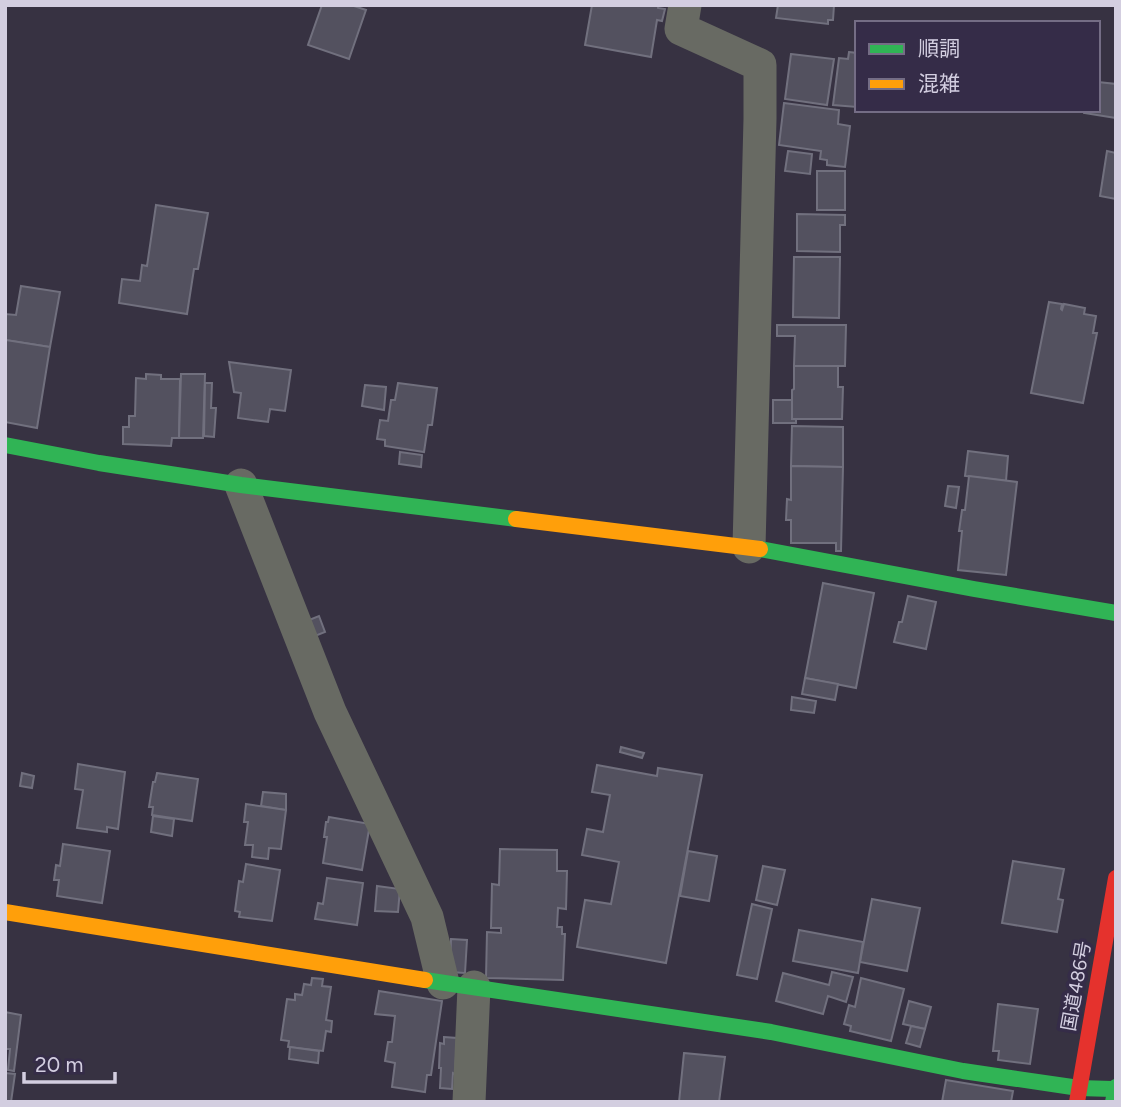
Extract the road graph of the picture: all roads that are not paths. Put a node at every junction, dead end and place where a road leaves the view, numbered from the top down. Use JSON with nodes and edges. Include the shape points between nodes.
{"nodes":[{"id":1,"x":685,"y":5,"type":"edge"},
{"id":2,"x":5,"y":445,"type":"edge"},
{"id":3,"x":241,"y":485,"type":"junction"},
{"id":4,"x":748,"y":547,"type":"junction"},
{"id":5,"x":1116,"y":612,"type":"edge"},
{"id":6,"x":1116,"y":878,"type":"edge"},
{"id":7,"x":5,"y":912,"type":"edge"},
{"id":8,"x":459,"y":985,"type":"junction"},
{"id":9,"x":1116,"y":1088,"type":"edge"},
{"id":10,"x":1078,"y":1095,"type":"edge"},
{"id":11,"x":469,"y":1102,"type":"edge"},
{"id":12,"x":1113,"y":1102,"type":"edge"}],
"edges":[{"from":1,"to":4,"type":"street","via":[[681,29],[760,65]]},
{"from":2,"to":3,"type":"main road"},
{"from":3,"to":4,"type":"main road"},
{"from":3,"to":8,"type":"street","via":[[330,712]]},
{"from":4,"to":5,"type":"main road"},
{"from":6,"to":10,"type":"main road","name":"国道486号"},
{"from":7,"to":8,"type":"main road"},
{"from":8,"to":10,"type":"main road","via":[[771,1032]]},
{"from":8,"to":11,"type":"street"},
{"from":9,"to":10,"type":"main road"},
{"from":9,"to":12,"type":"main road"}]}
